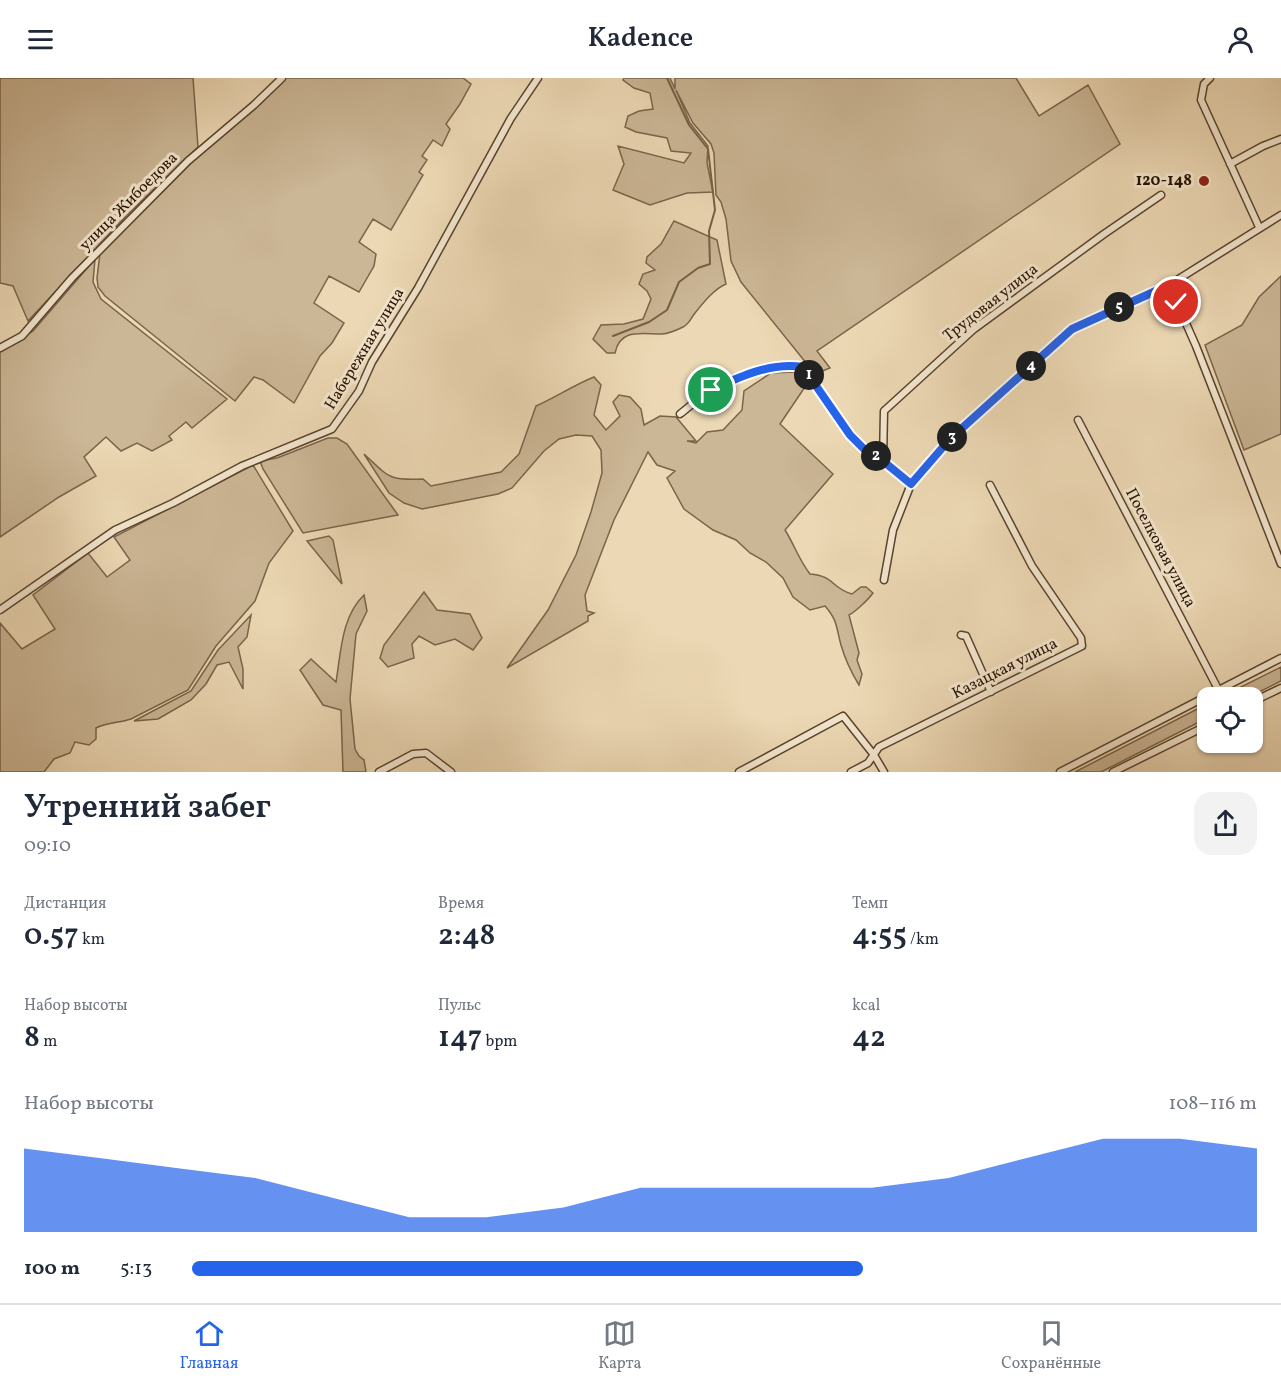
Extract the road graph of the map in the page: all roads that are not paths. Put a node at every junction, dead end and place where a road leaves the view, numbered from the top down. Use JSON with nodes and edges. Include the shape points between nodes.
{"nodes":[{"id":1,"x":282,"y":78,"type":"edge"},
{"id":2,"x":538,"y":78,"type":"edge"},
{"id":3,"x":1210,"y":78,"type":"edge"},
{"id":4,"x":1281,"y":139,"type":"edge"},
{"id":5,"x":1230,"y":164,"type":"junction"},
{"id":6,"x":1161,"y":195,"type":"dead end"},
{"id":7,"x":1281,"y":214,"type":"edge"},
{"id":8,"x":1259,"y":227,"type":"junction"},
{"id":9,"x":1169,"y":285,"type":"junction"},
{"id":10,"x":0,"y":348,"type":"edge"},
{"id":11,"x":680,"y":414,"type":"dead end"},
{"id":12,"x":1078,"y":420,"type":"dead end"},
{"id":13,"x":883,"y":461,"type":"junction"},
{"id":14,"x":911,"y":484,"type":"junction"},
{"id":15,"x":990,"y":485,"type":"dead end"},
{"id":16,"x":1281,"y":564,"type":"edge"},
{"id":17,"x":884,"y":580,"type":"dead end"},
{"id":18,"x":0,"y":610,"type":"edge"},
{"id":19,"x":962,"y":635,"type":"dead end"},
{"id":20,"x":1281,"y":658,"type":"edge"},
{"id":21,"x":1217,"y":687,"type":"edge"},
{"id":22,"x":1222,"y":687,"type":"edge"},
{"id":23,"x":1281,"y":687,"type":"edge"},
{"id":24,"x":991,"y":692,"type":"junction"},
{"id":25,"x":1263,"y":696,"type":"edge"},
{"id":26,"x":1197,"y":700,"type":"edge"},
{"id":27,"x":1197,"y":730,"type":"edge"},
{"id":28,"x":874,"y":755,"type":"junction"},
{"id":29,"x":379,"y":772,"type":"edge"},
{"id":30,"x":451,"y":772,"type":"edge"},
{"id":31,"x":739,"y":772,"type":"edge"},
{"id":32,"x":851,"y":772,"type":"edge"},
{"id":33,"x":884,"y":772,"type":"edge"},
{"id":34,"x":1060,"y":772,"type":"edge"},
{"id":35,"x":1113,"y":772,"type":"edge"}],
"edges":[{"from":1,"to":10,"type":"street","name":"улица Жибоедова","via":[[188,161],[72,278],[22,336]]},
{"from":2,"to":18,"type":"street","name":"Набережная улица","via":[[372,362],[359,391],[332,429],[242,466],[115,530]]},
{"from":3,"to":5,"type":"street","via":[[1204,84],[1201,100]]},
{"from":4,"to":5,"type":"street"},
{"from":5,"to":8,"type":"street"},
{"from":6,"to":13,"type":"street","name":"Трудовая улица","via":[[974,329],[884,411]]},
{"from":7,"to":8,"type":"street"},
{"from":8,"to":9,"type":"street"},
{"from":9,"to":14,"type":"street","via":[[1072,329],[950,439]]},
{"from":9,"to":16,"type":"street"},
{"from":11,"to":13,"type":"street","via":[[711,390],[742,375],[766,368],[803,367],[850,435]]},
{"from":12,"to":21,"type":"street","name":"Поселковая улица"},
{"from":13,"to":14,"type":"street"},
{"from":14,"to":17,"type":"street","via":[[893,530]]},
{"from":15,"to":24,"type":"street","name":"Казацкая улица","via":[[1032,566],[1081,638],[1082,646]]},
{"from":19,"to":24,"type":"street","via":[[966,636]]},
{"from":20,"to":22,"type":"street"},
{"from":23,"to":25,"type":"street"},
{"from":24,"to":28,"type":"street","name":"Казацкая улица","via":[[879,747]]},
{"from":26,"to":34,"type":"street"},
{"from":27,"to":35,"type":"street"},
{"from":28,"to":31,"type":"street","via":[[843,716]]},
{"from":28,"to":32,"type":"street","name":"Казацкая улица"},
{"from":28,"to":33,"type":"street"},
{"from":29,"to":30,"type":"street","via":[[413,754],[426,753]]}]}
